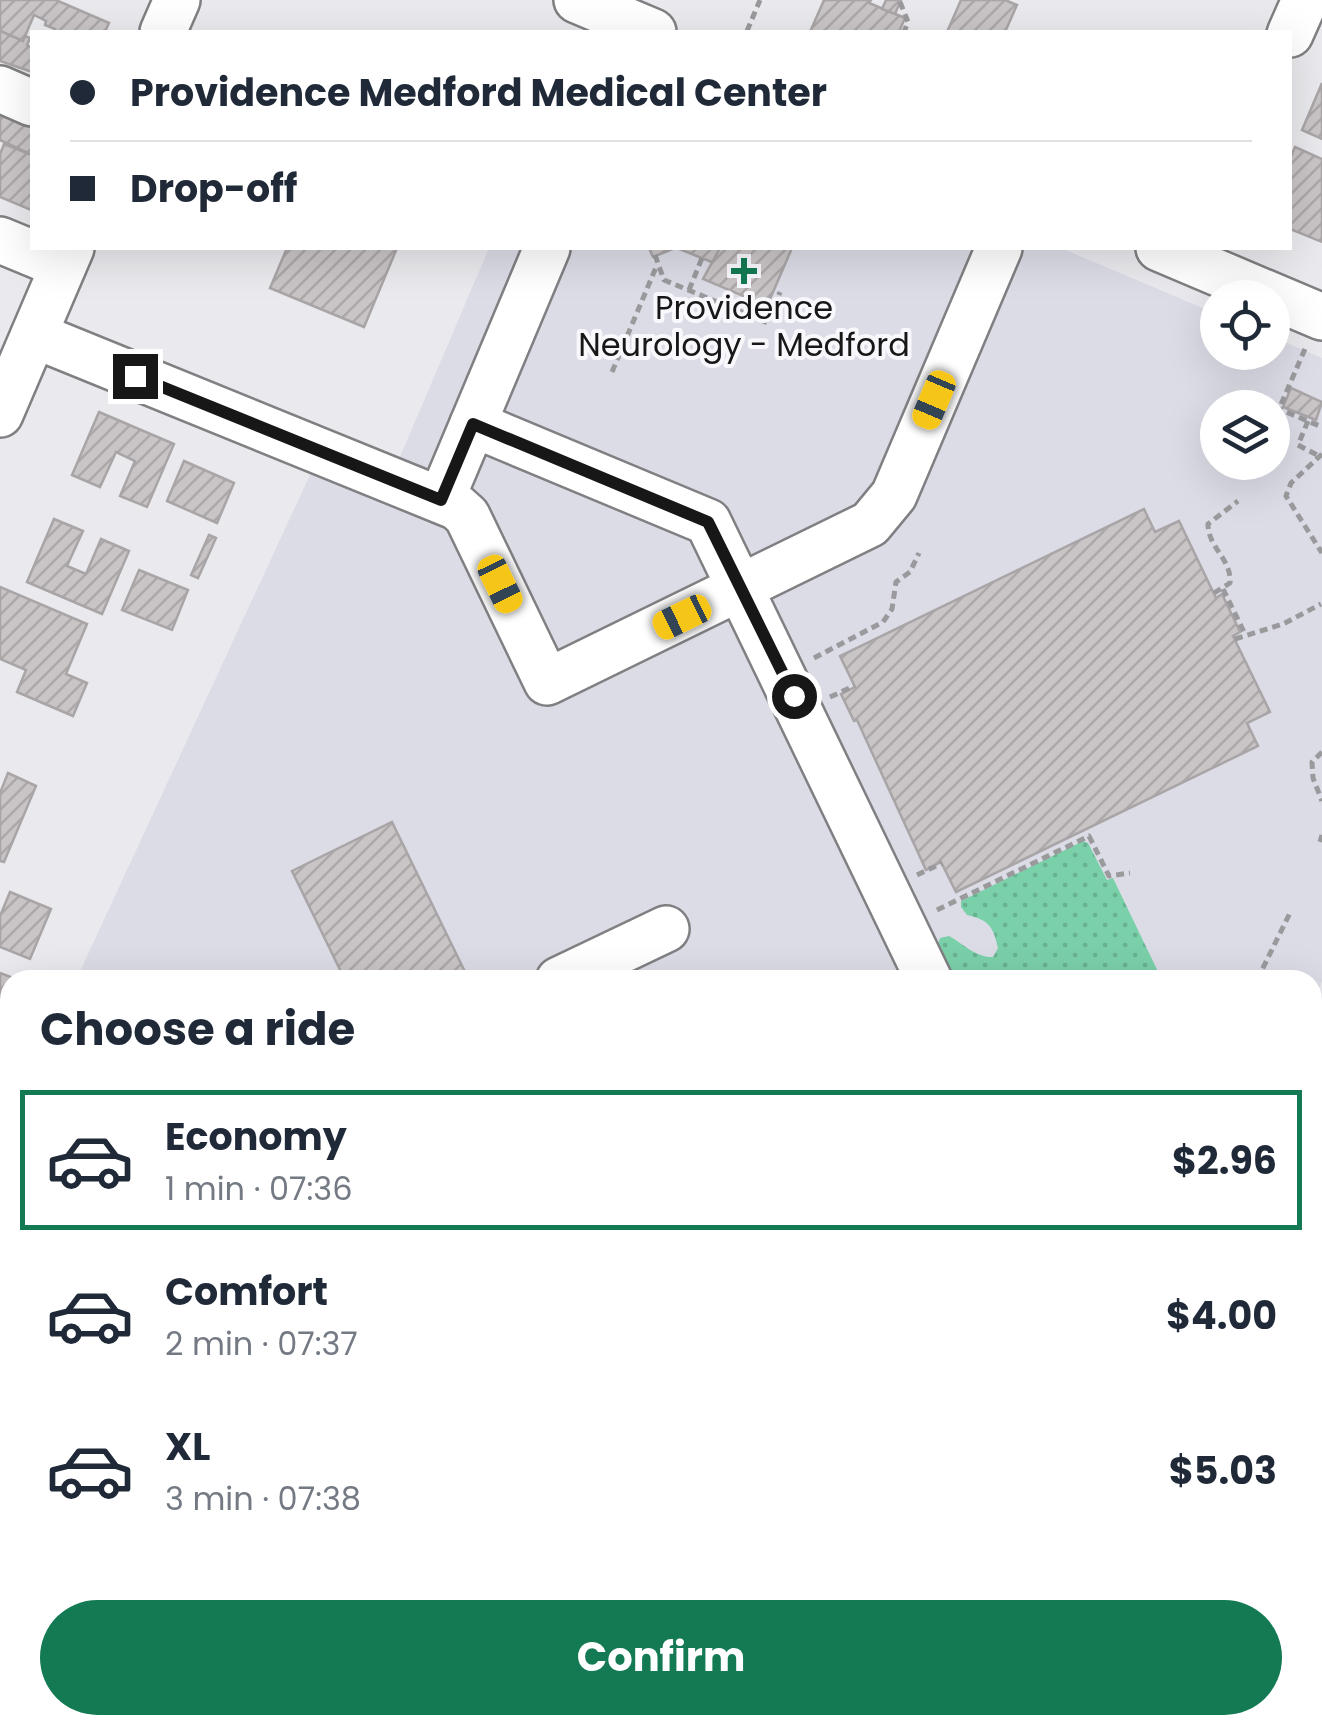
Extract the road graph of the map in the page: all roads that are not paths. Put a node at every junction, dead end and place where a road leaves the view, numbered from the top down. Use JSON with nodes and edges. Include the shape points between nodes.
{"nodes":[{"id":1,"x":177,"y":0,"type":"edge"},
{"id":2,"x":576,"y":0,"type":"edge"},
{"id":3,"x":1304,"y":0,"type":"edge"},
{"id":4,"x":164,"y":30,"type":"edge"},
{"id":5,"x":642,"y":30,"type":"edge"},
{"id":6,"x":1292,"y":30,"type":"edge"},
{"id":7,"x":0,"y":90,"type":"edge"},
{"id":8,"x":30,"y":102,"type":"edge"},
{"id":9,"x":0,"y":240,"type":"edge"},
{"id":10,"x":30,"y":248,"type":"edge"},
{"id":11,"x":39,"y":250,"type":"edge"},
{"id":12,"x":546,"y":250,"type":"edge"},
{"id":13,"x":997,"y":250,"type":"edge"},
{"id":14,"x":1183,"y":252,"type":"edge"},
{"id":15,"x":67,"y":257,"type":"edge"},
{"id":16,"x":1314,"y":331,"type":"edge"},
{"id":17,"x":34,"y":335,"type":"junction"},
{"id":18,"x":0,"y":414,"type":"edge"},
{"id":19,"x":473,"y":424,"type":"junction"},
{"id":20,"x":441,"y":500,"type":"junction"},
{"id":21,"x":742,"y":588,"type":"junction"},
{"id":22,"x":666,"y":929,"type":"dead end"},
{"id":23,"x":580,"y":970,"type":"edge"},
{"id":24,"x":924,"y":970,"type":"edge"}],
"edges":[{"from":1,"to":4,"type":"street"},
{"from":2,"to":5,"type":"street"},
{"from":3,"to":6,"type":"street"},
{"from":7,"to":8,"type":"street"},
{"from":9,"to":10,"type":"street"},
{"from":11,"to":15,"type":"street"},
{"from":12,"to":19,"type":"street"},
{"from":13,"to":21,"type":"street","via":[[884,511],[854,534]]},
{"from":14,"to":16,"type":"street"},
{"from":15,"to":17,"type":"street"},
{"from":17,"to":18,"type":"street"},
{"from":17,"to":20,"type":"street"},
{"from":19,"to":20,"type":"street"},
{"from":19,"to":21,"type":"street","via":[[708,522]]},
{"from":20,"to":21,"type":"street","via":[[467,516],[547,682]]},
{"from":21,"to":24,"type":"street"},
{"from":22,"to":23,"type":"street"}]}
